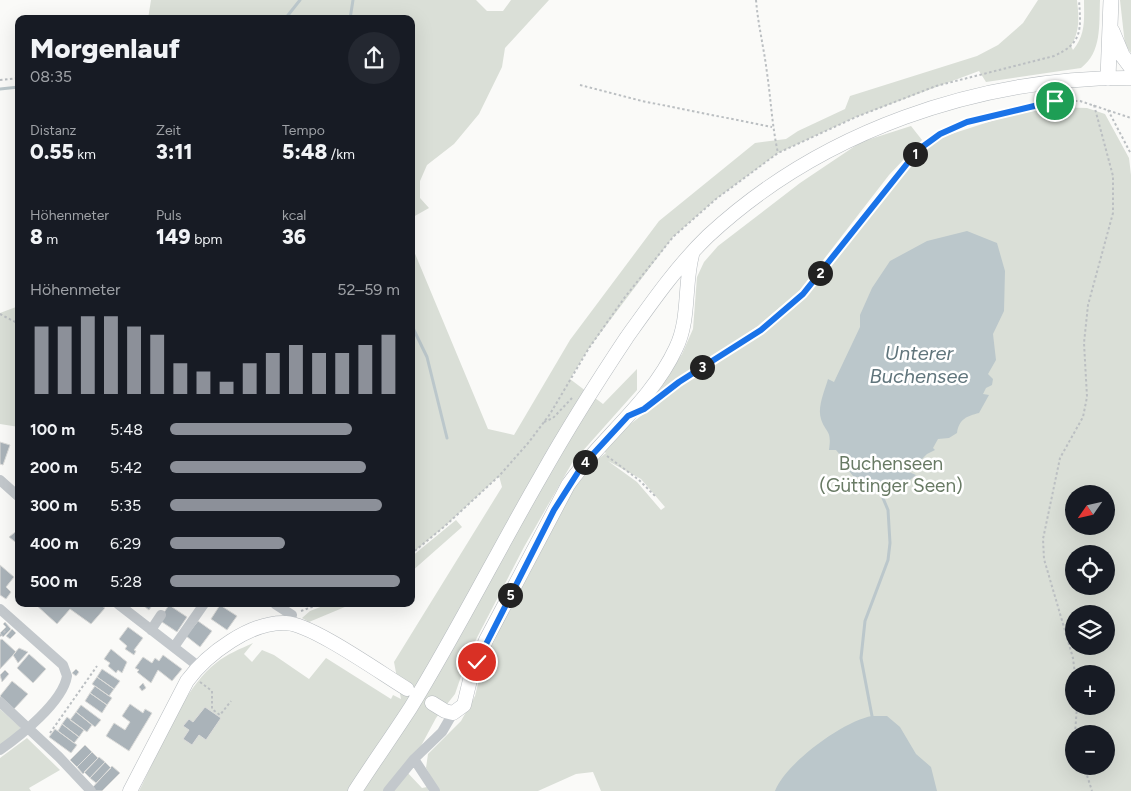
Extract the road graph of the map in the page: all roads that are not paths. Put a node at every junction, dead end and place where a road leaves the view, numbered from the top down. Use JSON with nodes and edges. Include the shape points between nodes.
{"nodes":[{"id":1,"x":1111,"y":0,"type":"edge"},
{"id":2,"x":1110,"y":22,"type":"junction"},
{"id":3,"x":1131,"y":67,"type":"edge"},
{"id":4,"x":1108,"y":78,"type":"junction"},
{"id":5,"x":1131,"y":78,"type":"edge"},
{"id":6,"x":693,"y":252,"type":"junction"},
{"id":7,"x":0,"y":480,"type":"edge"},
{"id":8,"x":15,"y":493,"type":"edge"},
{"id":9,"x":122,"y":607,"type":"edge"},
{"id":10,"x":202,"y":607,"type":"edge"},
{"id":11,"x":278,"y":607,"type":"edge"},
{"id":12,"x":0,"y":609,"type":"edge"},
{"id":13,"x":160,"y":615,"type":"dead end"},
{"id":14,"x":289,"y":619,"type":"junction"},
{"id":15,"x":151,"y":630,"type":"junction"},
{"id":16,"x":174,"y":647,"type":"junction"},
{"id":17,"x":198,"y":666,"type":"junction"},
{"id":18,"x":407,"y":689,"type":"dead end"},
{"id":19,"x":0,"y":702,"type":"edge"},
{"id":20,"x":432,"y":703,"type":"dead end"},
{"id":21,"x":454,"y":713,"type":"junction"},
{"id":22,"x":28,"y":730,"type":"junction"},
{"id":23,"x":0,"y":750,"type":"edge"},
{"id":24,"x":414,"y":759,"type":"junction"},
{"id":25,"x":91,"y":791,"type":"edge"},
{"id":26,"x":130,"y":791,"type":"edge"},
{"id":27,"x":355,"y":791,"type":"edge"},
{"id":28,"x":388,"y":791,"type":"edge"},
{"id":29,"x":435,"y":791,"type":"edge"}],
"edges":[{"from":1,"to":2,"type":"highway"},
{"from":2,"to":3,"type":"highway","via":[[1118,47]]},
{"from":2,"to":4,"type":"highway"},
{"from":4,"to":5,"type":"main road"},
{"from":4,"to":6,"type":"main road","via":[[978,96],[890,122],[842,143],[771,185]]},
{"from":6,"to":21,"type":"main road","via":[[688,271],[685,320],[676,348],[659,377],[568,485],[486,640],[464,705]]},
{"from":6,"to":27,"type":"main road","via":[[643,315],[574,418],[411,706]]},
{"from":7,"to":8,"type":"street"},
{"from":9,"to":15,"type":"street"},
{"from":10,"to":16,"type":"street"},
{"from":11,"to":14,"type":"street"},
{"from":12,"to":22,"type":"street","via":[[67,670],[66,681],[60,691]]},
{"from":13,"to":15,"type":"street"},
{"from":14,"to":17,"type":"main road","via":[[224,645]]},
{"from":14,"to":18,"type":"main road"},
{"from":15,"to":16,"type":"street"},
{"from":16,"to":17,"type":"street"},
{"from":17,"to":26,"type":"main road"},
{"from":19,"to":22,"type":"street"},
{"from":20,"to":21,"type":"main road"},
{"from":21,"to":24,"type":"street","via":[[442,732]]},
{"from":22,"to":23,"type":"street"},
{"from":22,"to":25,"type":"street"},
{"from":24,"to":28,"type":"street"},
{"from":24,"to":29,"type":"street"}]}
